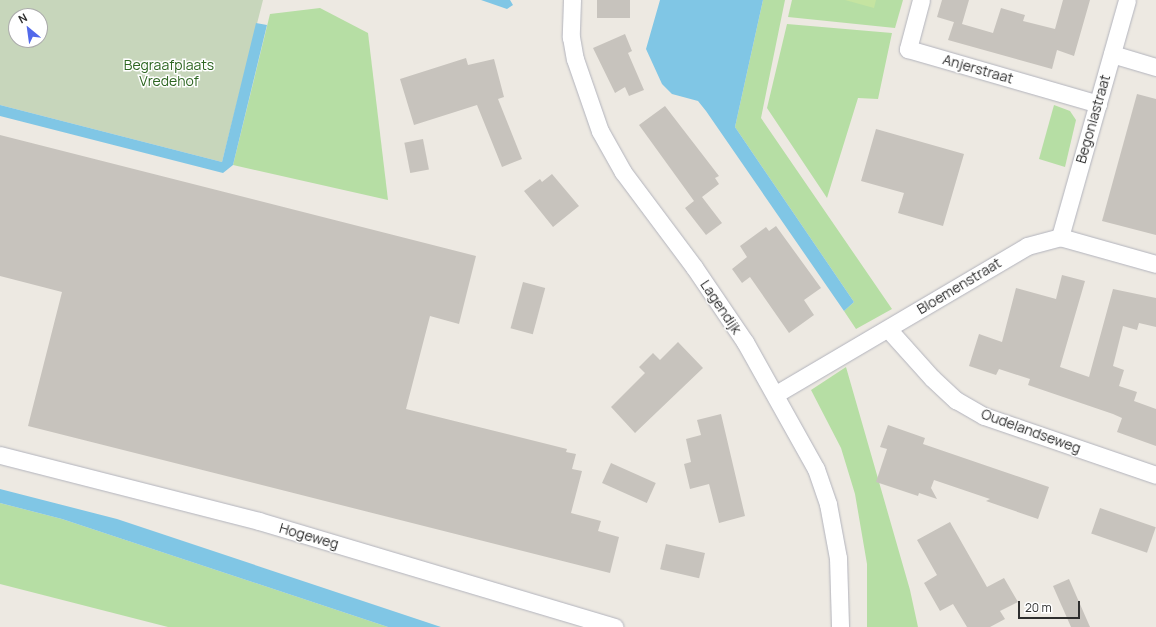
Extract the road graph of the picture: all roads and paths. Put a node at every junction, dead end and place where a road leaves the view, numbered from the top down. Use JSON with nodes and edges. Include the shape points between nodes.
{"nodes":[{"id":1,"x":572,"y":0,"type":"edge"},
{"id":2,"x":921,"y":0,"type":"edge"},
{"id":3,"x":1127,"y":0,"type":"edge"},
{"id":4,"x":1112,"y":54,"type":"junction"},
{"id":5,"x":1156,"y":67,"type":"edge"},
{"id":6,"x":1098,"y":104,"type":"junction"},
{"id":7,"x":1060,"y":237,"type":"junction"},
{"id":8,"x":1156,"y":264,"type":"edge"},
{"id":9,"x":888,"y":329,"type":"junction"},
{"id":10,"x":776,"y":394,"type":"junction"},
{"id":11,"x":0,"y":455,"type":"edge"},
{"id":12,"x":1156,"y":475,"type":"edge"},
{"id":13,"x":615,"y":627,"type":"edge"},
{"id":14,"x":840,"y":627,"type":"edge"}],
"edges":[{"from":1,"to":10,"type":"street","name":"Lagendijk","via":[[571,37],[575,59],[600,131],[623,172],[694,268]]},
{"from":2,"to":6,"type":"street","name":"Anjerstraat","via":[[908,49]]},
{"from":3,"to":4,"type":"street","name":"Begoniastraat"},
{"from":4,"to":5,"type":"street"},
{"from":4,"to":6,"type":"street","name":"Begoniastraat"},
{"from":6,"to":7,"type":"street","name":"Begoniastraat"},
{"from":7,"to":8,"type":"street"},
{"from":7,"to":9,"type":"street","name":"Bloemenstraat","via":[[1027,246]]},
{"from":9,"to":10,"type":"street","name":"Bloemenstraat"},
{"from":9,"to":12,"type":"street","name":"Oudelandseweg","via":[[932,378],[956,400],[984,416]]},
{"from":10,"to":14,"type":"street","name":"Lagendijk","via":[[816,469],[828,504],[838,558]]},
{"from":11,"to":13,"type":"street","name":"Hogeweg","via":[[259,522]]}]}
